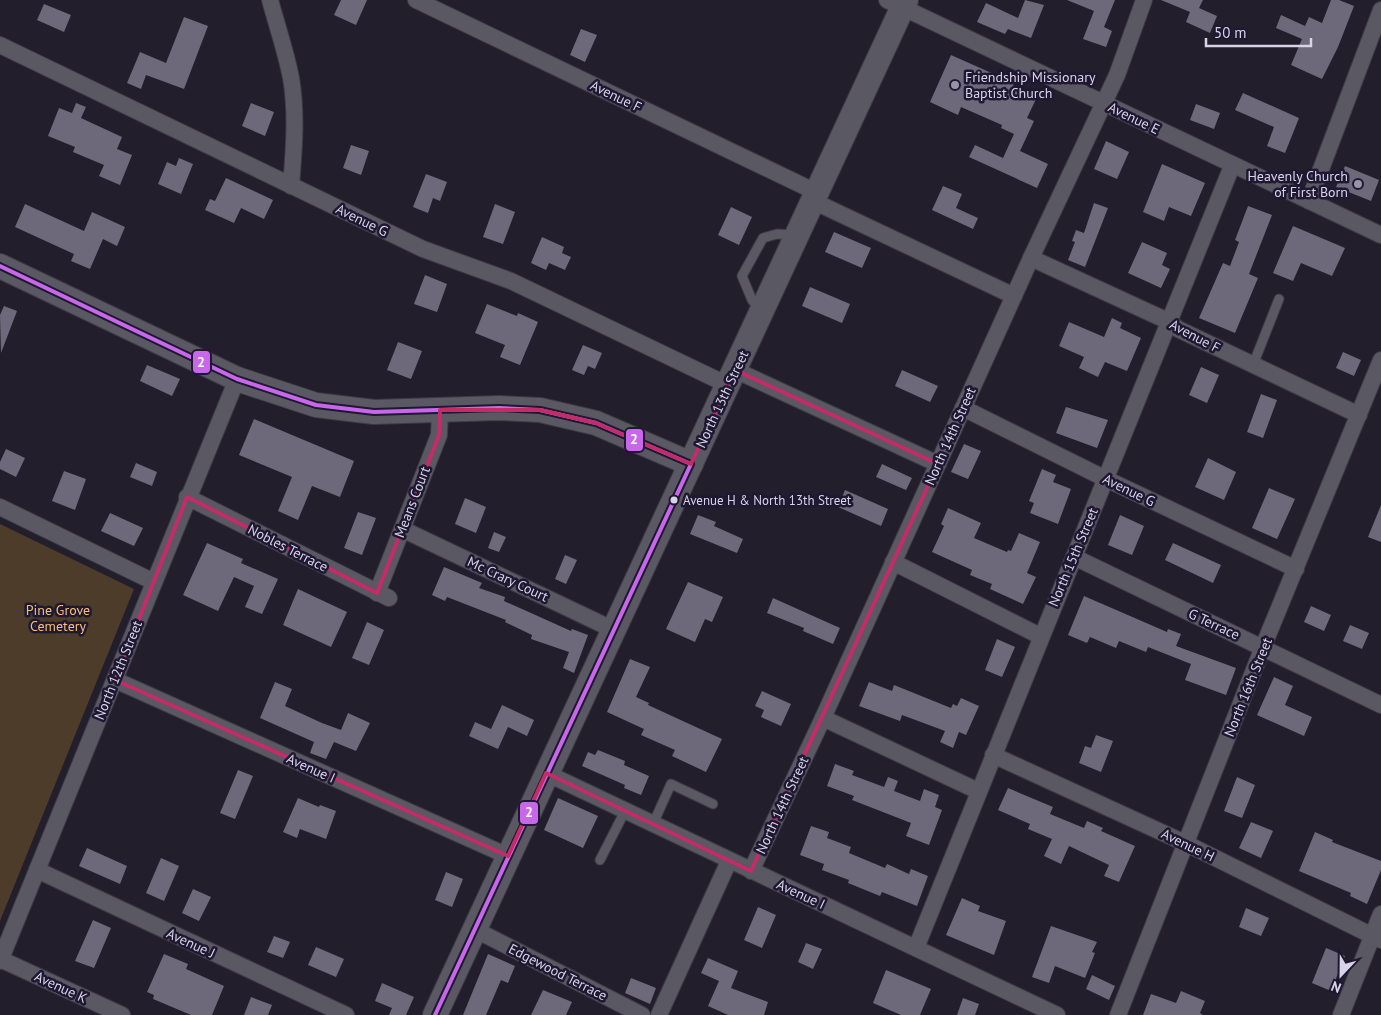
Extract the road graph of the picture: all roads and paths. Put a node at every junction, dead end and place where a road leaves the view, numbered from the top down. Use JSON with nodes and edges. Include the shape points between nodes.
{"nodes":[{"id":1,"x":270,"y":0,"type":"edge"},
{"id":2,"x":416,"y":0,"type":"edge"},
{"id":3,"x":1144,"y":0,"type":"edge"},
{"id":4,"x":899,"y":3,"type":"edge"},
{"id":5,"x":1381,"y":10,"type":"edge"},
{"id":6,"x":0,"y":45,"type":"edge"},
{"id":7,"x":1104,"y":104,"type":"junction"},
{"id":8,"x":1232,"y":166,"type":"junction"},
{"id":9,"x":291,"y":186,"type":"junction"},
{"id":10,"x":814,"y":196,"type":"junction"},
{"id":11,"x":1309,"y":201,"type":"junction"},
{"id":12,"x":797,"y":235,"type":"junction"},
{"id":13,"x":1381,"y":235,"type":"edge"},
{"id":14,"x":1031,"y":258,"type":"junction"},
{"id":15,"x":0,"y":266,"type":"edge"},
{"id":16,"x":1014,"y":296,"type":"junction"},
{"id":17,"x":1278,"y":299,"type":"dead end"},
{"id":18,"x":762,"y":311,"type":"junction"},
{"id":19,"x":1170,"y":322,"type":"junction"},
{"id":20,"x":1381,"y":360,"type":"edge"},
{"id":21,"x":1252,"y":365,"type":"junction"},
{"id":22,"x":731,"y":378,"type":"junction"},
{"id":23,"x":237,"y":379,"type":"junction"},
{"id":24,"x":963,"y":408,"type":"junction"},
{"id":25,"x":440,"y":410,"type":"junction"},
{"id":26,"x":1359,"y":415,"type":"junction"},
{"id":27,"x":692,"y":464,"type":"junction"},
{"id":28,"x":938,"y":464,"type":"junction"},
{"id":29,"x":1106,"y":479,"type":"junction"},
{"id":30,"x":188,"y":497,"type":"junction"},
{"id":31,"x":0,"y":507,"type":"edge"},
{"id":32,"x":402,"y":529,"type":"junction"},
{"id":33,"x":1074,"y":557,"type":"junction"},
{"id":34,"x":893,"y":562,"type":"junction"},
{"id":35,"x":1296,"y":569,"type":"junction"},
{"id":36,"x":154,"y":582,"type":"junction"},
{"id":37,"x":383,"y":596,"type":"joint"},
{"id":38,"x":614,"y":630,"type":"junction"},
{"id":39,"x":1040,"y":636,"type":"junction"},
{"id":40,"x":1264,"y":647,"type":"junction"},
{"id":41,"x":115,"y":680,"type":"junction"},
{"id":42,"x":1381,"y":706,"type":"edge"},
{"id":43,"x":823,"y":718,"type":"junction"},
{"id":44,"x":993,"y":755,"type":"junction"},
{"id":45,"x":546,"y":773,"type":"junction"},
{"id":46,"x":978,"y":791,"type":"junction"},
{"id":47,"x":713,"y":804,"type":"dead end"},
{"id":48,"x":625,"y":811,"type":"junction"},
{"id":49,"x":653,"y":824,"type":"junction"},
{"id":50,"x":1185,"y":843,"type":"junction"},
{"id":51,"x":508,"y":856,"type":"junction"},
{"id":52,"x":600,"y":860,"type":"dead end"},
{"id":53,"x":729,"y":860,"type":"junction"},
{"id":54,"x":37,"y":870,"type":"junction"},
{"id":55,"x":751,"y":871,"type":"junction"},
{"id":56,"x":1381,"y":914,"type":"edge"},
{"id":57,"x":474,"y":929,"type":"junction"},
{"id":58,"x":1377,"y":938,"type":"edge"},
{"id":59,"x":916,"y":948,"type":"junction"},
{"id":60,"x":0,"y":960,"type":"edge"},
{"id":61,"x":122,"y":1015,"type":"edge"},
{"id":62,"x":346,"y":1015,"type":"edge"},
{"id":63,"x":435,"y":1015,"type":"edge"},
{"id":64,"x":642,"y":1015,"type":"edge"},
{"id":65,"x":659,"y":1015,"type":"edge"},
{"id":66,"x":1057,"y":1015,"type":"edge"},
{"id":67,"x":1118,"y":1015,"type":"edge"},
{"id":68,"x":1341,"y":1015,"type":"edge"}],
"edges":[{"from":1,"to":9,"type":"street","via":[[291,77],[294,133]]},
{"from":2,"to":10,"type":"street","name":"Avenue F"},
{"from":3,"to":7,"type":"street","name":"North 14th Street"},
{"from":4,"to":7,"type":"street","name":"Avenue E"},
{"from":4,"to":10,"type":"street","name":"North 13th Street"},
{"from":5,"to":11,"type":"street"},
{"from":6,"to":9,"type":"street","name":"Avenue G"},
{"from":7,"to":8,"type":"street","name":"Avenue E"},
{"from":7,"to":14,"type":"street","name":"North 14th Street"},
{"from":8,"to":11,"type":"street","name":"Avenue E"},
{"from":8,"to":19,"type":"street","name":"North 15th Street"},
{"from":9,"to":22,"type":"street","name":"Avenue G","via":[[424,249],[511,281]]},
{"from":10,"to":12,"type":"street","name":"North 13th Street"},
{"from":10,"to":16,"type":"street","name":"Avenue F"},
{"from":11,"to":13,"type":"street","name":"Avenue E"},
{"from":12,"to":18,"type":"street","name":"North 13th Street"},
{"from":12,"to":18,"type":"lane","via":[[777,234],[763,238],[742,276],[752,300]]},
{"from":14,"to":16,"type":"street","name":"North 14th Street"},
{"from":14,"to":19,"type":"street","name":"Avenue F"},
{"from":15,"to":23,"type":"street"},
{"from":16,"to":24,"type":"street","name":"North 14th Street"},
{"from":17,"to":21,"type":"lane"},
{"from":18,"to":22,"type":"street","name":"North 13th Street"},
{"from":19,"to":21,"type":"street","name":"Avenue F"},
{"from":19,"to":29,"type":"street","name":"North 15th Street"},
{"from":20,"to":26,"type":"street","name":"North 16th Street"},
{"from":21,"to":26,"type":"street","name":"Avenue F"},
{"from":22,"to":27,"type":"street","name":"North 13th Street"},
{"from":22,"to":28,"type":"street","name":"Avenue G"},
{"from":23,"to":25,"type":"street","via":[[316,405],[374,412]]},
{"from":23,"to":30,"type":"street","name":"North 12th Street"},
{"from":24,"to":28,"type":"street","name":"North 14th Street"},
{"from":24,"to":29,"type":"street","name":"Avenue G"},
{"from":25,"to":27,"type":"street","via":[[540,410],[596,423]]},
{"from":25,"to":32,"type":"street","name":"Means Court","via":[[438,435]]},
{"from":26,"to":35,"type":"street","name":"North 16th Street"},
{"from":27,"to":38,"type":"street","name":"North 13th Street"},
{"from":28,"to":34,"type":"street","name":"North 14th Street"},
{"from":29,"to":33,"type":"street","name":"North 15th Street"},
{"from":29,"to":35,"type":"street","name":"Avenue G"},
{"from":30,"to":36,"type":"street","name":"North 12th Street"},
{"from":30,"to":37,"type":"street","name":"Nobles Terrace"},
{"from":31,"to":36,"type":"street"},
{"from":32,"to":37,"type":"street","name":"Means Court"},
{"from":32,"to":38,"type":"street","name":"Mc Crary Court"},
{"from":33,"to":39,"type":"street","name":"North 15th Street"},
{"from":33,"to":40,"type":"street","name":"G Terrace"},
{"from":34,"to":39,"type":"street"},
{"from":34,"to":43,"type":"street","name":"North 14th Street"},
{"from":35,"to":40,"type":"street","name":"North 16th Street"},
{"from":36,"to":41,"type":"street","name":"North 12th Street"},
{"from":38,"to":45,"type":"street","name":"North 13th Street"},
{"from":39,"to":44,"type":"street","name":"North 15th Street"},
{"from":40,"to":42,"type":"street","name":"G Terrace"},
{"from":40,"to":50,"type":"street","name":"North 16th Street"},
{"from":41,"to":51,"type":"street","name":"Avenue I"},
{"from":41,"to":54,"type":"street","name":"North 12th Street"},
{"from":43,"to":46,"type":"street"},
{"from":43,"to":55,"type":"street","name":"North 14th Street"},
{"from":44,"to":46,"type":"street","name":"North 15th Street"},
{"from":44,"to":50,"type":"street","name":"Avenue H"},
{"from":45,"to":48,"type":"street","name":"Avenue I"},
{"from":45,"to":51,"type":"street","name":"North 13th Street"},
{"from":46,"to":59,"type":"street","name":"North 15th Street"},
{"from":47,"to":49,"type":"lane","via":[[671,784]]},
{"from":48,"to":49,"type":"street","name":"Avenue I"},
{"from":48,"to":52,"type":"lane"},
{"from":49,"to":53,"type":"street","name":"Avenue I"},
{"from":50,"to":58,"type":"street","name":"Avenue H"},
{"from":50,"to":67,"type":"street","name":"North 16th Street"},
{"from":51,"to":57,"type":"street","name":"North 13th Street"},
{"from":53,"to":55,"type":"street","name":"Avenue I"},
{"from":53,"to":65,"type":"street"},
{"from":54,"to":60,"type":"street","name":"North 12th Street"},
{"from":54,"to":62,"type":"street","name":"Avenue J"},
{"from":55,"to":59,"type":"street","name":"Avenue I"},
{"from":56,"to":58,"type":"street"},
{"from":57,"to":63,"type":"street","name":"North 13th Street"},
{"from":57,"to":64,"type":"street","name":"Edgewood Terrace"},
{"from":58,"to":68,"type":"street"},
{"from":59,"to":66,"type":"street","name":"Avenue I"},
{"from":60,"to":61,"type":"street","name":"Avenue K"}]}
